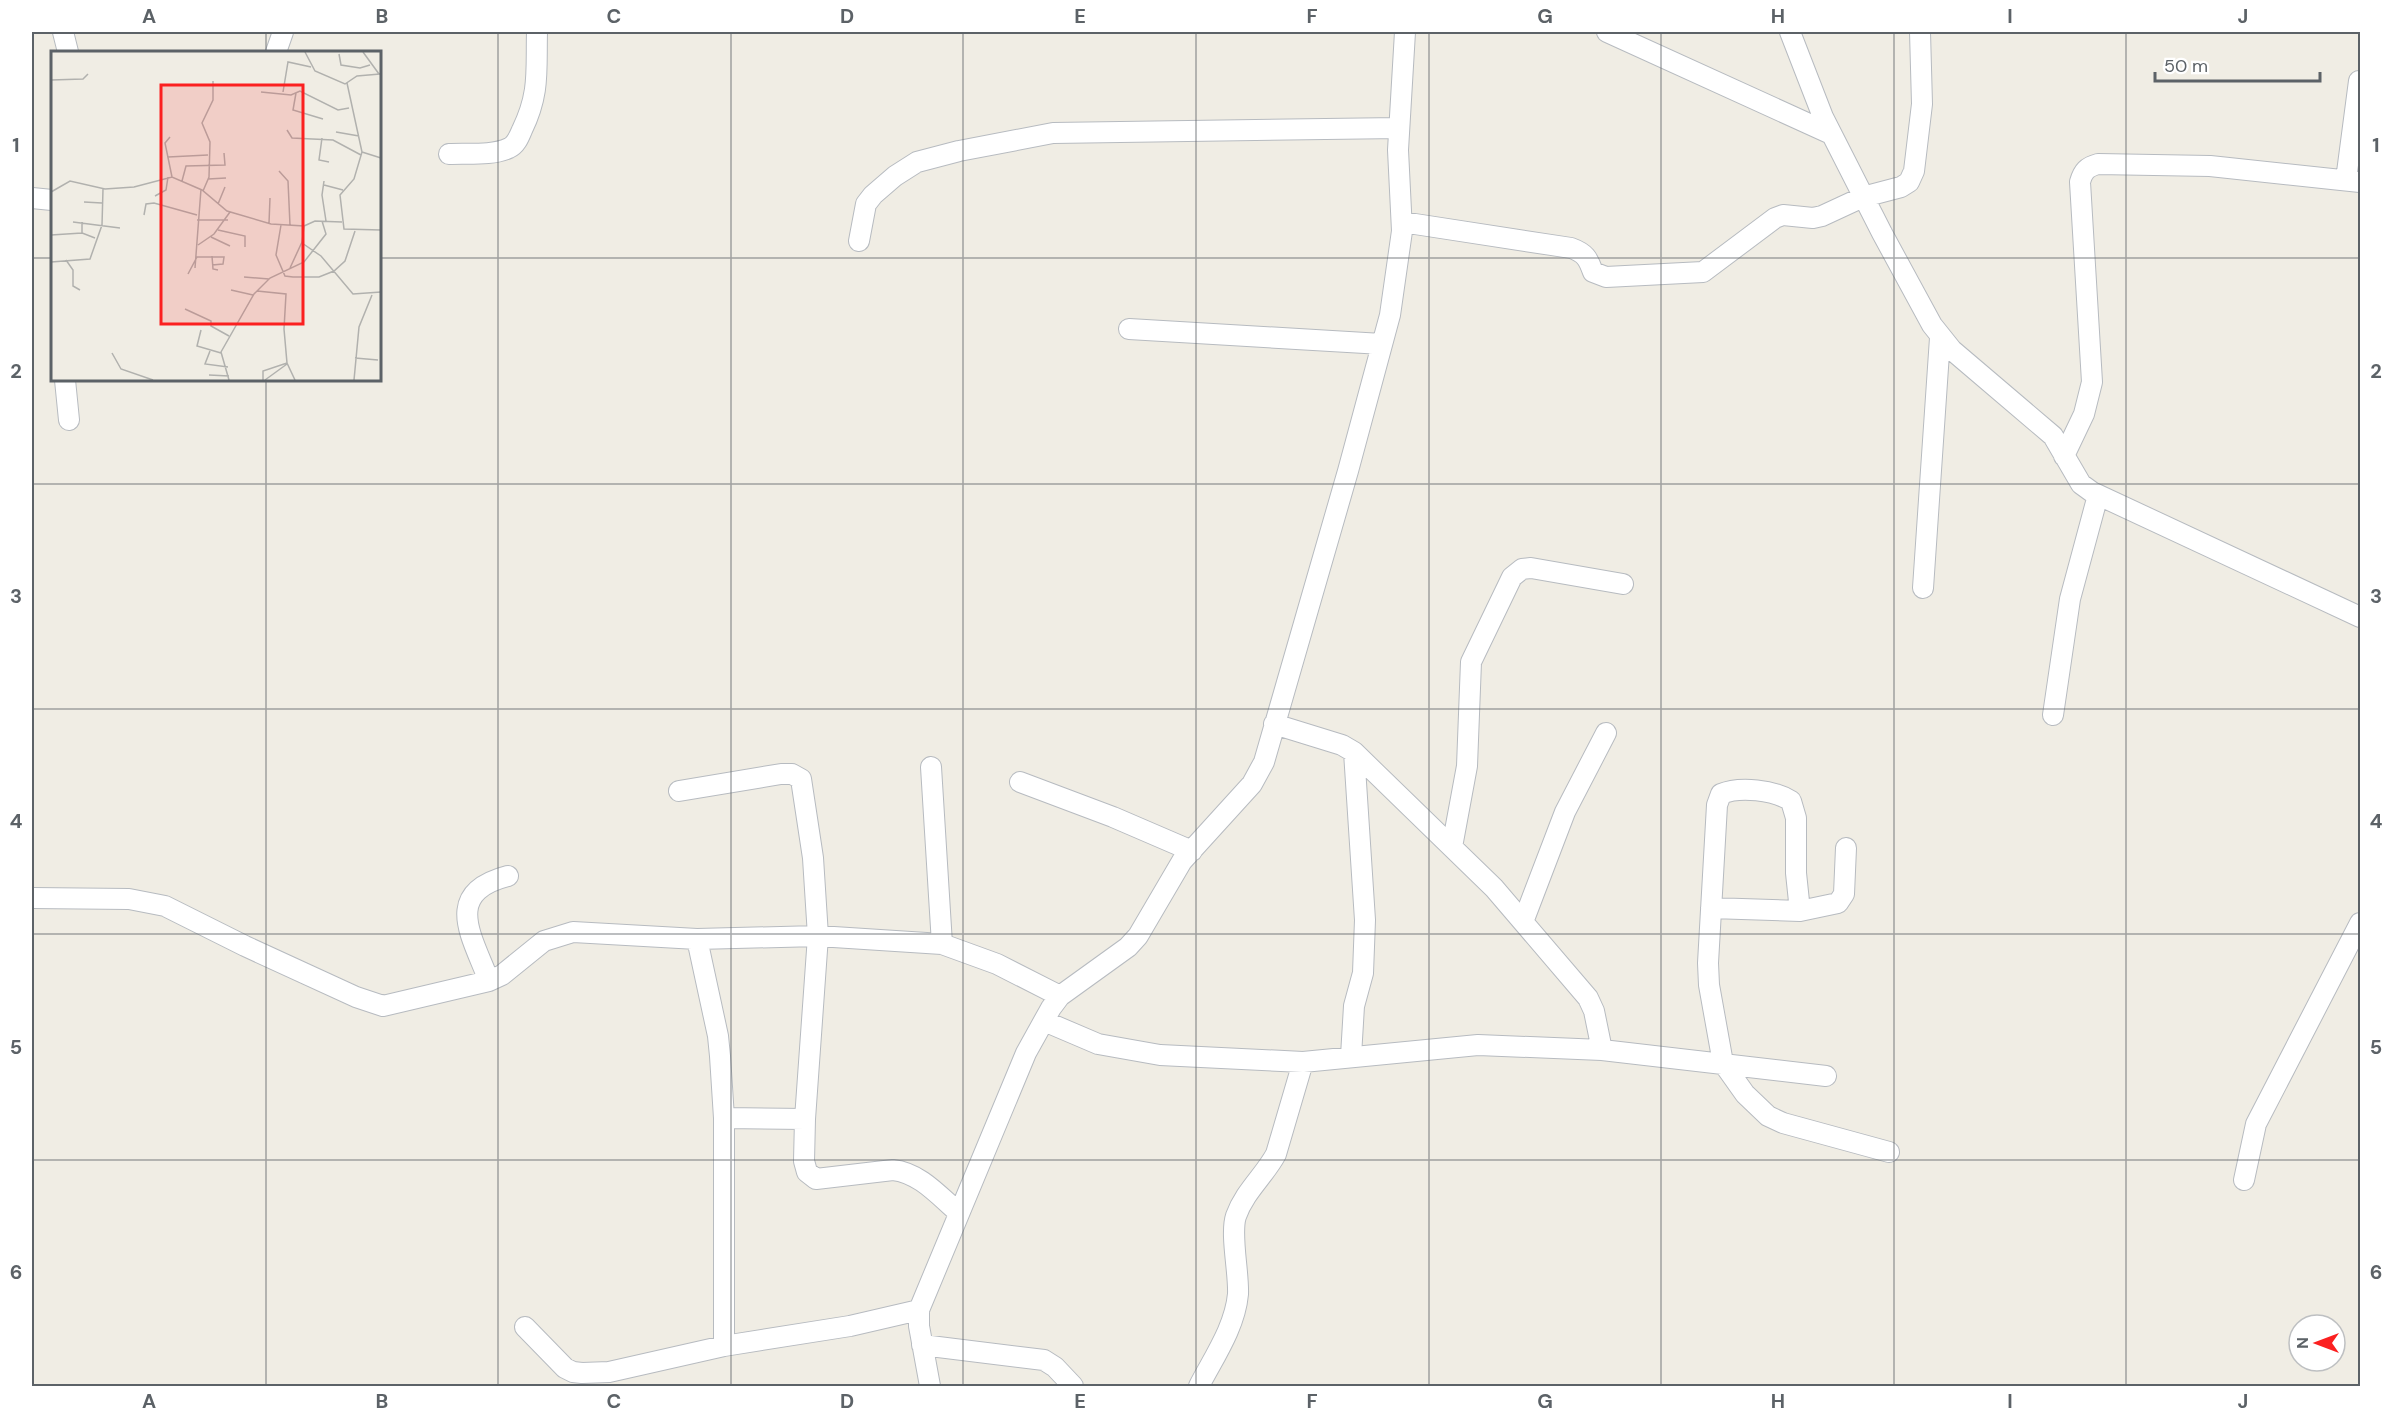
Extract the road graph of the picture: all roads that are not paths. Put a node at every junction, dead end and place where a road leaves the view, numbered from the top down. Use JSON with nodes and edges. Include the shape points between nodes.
{"nodes":[{"id":1,"x":63,"y":32,"type":"edge"},
{"id":2,"x":283,"y":32,"type":"edge"},
{"id":3,"x":537,"y":32,"type":"edge"},
{"id":4,"x":1405,"y":32,"type":"edge"},
{"id":5,"x":1607,"y":32,"type":"edge"},
{"id":6,"x":1790,"y":32,"type":"edge"},
{"id":7,"x":1920,"y":32,"type":"edge"},
{"id":8,"x":68,"y":51,"type":"edge"},
{"id":9,"x":276,"y":51,"type":"edge"},
{"id":10,"x":2359,"y":81,"type":"dead end"},
{"id":11,"x":1399,"y":128,"type":"junction"},
{"id":12,"x":1831,"y":134,"type":"junction"},
{"id":13,"x":449,"y":154,"type":"dead end"},
{"id":14,"x":2353,"y":181,"type":"edge"},
{"id":15,"x":1863,"y":197,"type":"junction"},
{"id":16,"x":32,"y":198,"type":"edge"},
{"id":17,"x":51,"y":200,"type":"edge"},
{"id":18,"x":1402,"y":222,"type":"junction"},
{"id":19,"x":859,"y":241,"type":"dead end"},
{"id":20,"x":1129,"y":330,"type":"dead end"},
{"id":21,"x":1940,"y":338,"type":"junction"},
{"id":22,"x":1382,"y":344,"type":"junction"},
{"id":23,"x":65,"y":381,"type":"edge"},
{"id":24,"x":69,"y":420,"type":"dead end"},
{"id":25,"x":2064,"y":456,"type":"junction"},
{"id":26,"x":2098,"y":495,"type":"junction"},
{"id":27,"x":1623,"y":584,"type":"dead end"},
{"id":28,"x":1923,"y":588,"type":"dead end"},
{"id":29,"x":2361,"y":617,"type":"edge"},
{"id":30,"x":2053,"y":715,"type":"dead end"},
{"id":31,"x":1274,"y":724,"type":"junction"},
{"id":32,"x":1606,"y":733,"type":"dead end"},
{"id":33,"x":1354,"y":752,"type":"junction"},
{"id":34,"x":931,"y":767,"type":"dead end"},
{"id":35,"x":1020,"y":782,"type":"dead end"},
{"id":36,"x":679,"y":790,"type":"dead end"},
{"id":37,"x":1452,"y":847,"type":"junction"},
{"id":38,"x":1846,"y":848,"type":"dead end"},
{"id":39,"x":1192,"y":851,"type":"junction"},
{"id":40,"x":508,"y":876,"type":"dead end"},
{"id":41,"x":32,"y":898,"type":"edge"},
{"id":42,"x":1711,"y":908,"type":"junction"},
{"id":43,"x":1800,"y":911,"type":"junction"},
{"id":44,"x":1522,"y":922,"type":"junction"},
{"id":45,"x":2361,"y":923,"type":"edge"},
{"id":46,"x":818,"y":936,"type":"junction"},
{"id":47,"x":697,"y":939,"type":"junction"},
{"id":48,"x":942,"y":944,"type":"junction"},
{"id":49,"x":489,"y":981,"type":"junction"},
{"id":50,"x":1060,"y":996,"type":"junction"},
{"id":51,"x":1044,"y":1021,"type":"junction"},
{"id":52,"x":1602,"y":1050,"type":"junction"},
{"id":53,"x":1351,"y":1056,"type":"junction"},
{"id":54,"x":1303,"y":1062,"type":"junction"},
{"id":55,"x":1723,"y":1063,"type":"junction"},
{"id":56,"x":1826,"y":1076,"type":"dead end"},
{"id":57,"x":724,"y":1118,"type":"junction"},
{"id":58,"x":805,"y":1119,"type":"junction"},
{"id":59,"x":1889,"y":1152,"type":"dead end"},
{"id":60,"x":2244,"y":1180,"type":"dead end"},
{"id":61,"x":959,"y":1213,"type":"junction"},
{"id":62,"x":919,"y":1310,"type":"junction"},
{"id":63,"x":525,"y":1327,"type":"dead end"},
{"id":64,"x":922,"y":1345,"type":"junction"},
{"id":65,"x":724,"y":1346,"type":"junction"},
{"id":66,"x":930,"y":1386,"type":"edge"},
{"id":67,"x":1073,"y":1386,"type":"edge"},
{"id":68,"x":1199,"y":1386,"type":"edge"}],
"edges":[{"from":1,"to":8,"type":"street"},
{"from":2,"to":9,"type":"street"},
{"from":3,"to":13,"type":"street","via":[[533,108],[517,142],[499,151]]},
{"from":4,"to":11,"type":"street"},
{"from":5,"to":12,"type":"street"},
{"from":6,"to":12,"type":"street"},
{"from":7,"to":15,"type":"street","via":[[1922,104],[1914,171],[1909,182],[1901,187]]},
{"from":10,"to":14,"type":"street"},
{"from":11,"to":18,"type":"street"},
{"from":11,"to":19,"type":"street","via":[[1053,133],[959,151],[917,162],[873,195],[866,204]]},
{"from":12,"to":15,"type":"street"},
{"from":14,"to":25,"type":"street","via":[[2200,165],[2088,167],[2080,182],[2092,382],[2084,414]]},
{"from":15,"to":18,"type":"street","via":[[1822,216],[1774,218],[1710,269],[1693,273],[1606,277],[1593,272],[1582,252],[1571,248]]},
{"from":15,"to":21,"type":"street"},
{"from":16,"to":17,"type":"street"},
{"from":18,"to":22,"type":"street","via":[[1390,315]]},
{"from":20,"to":22,"type":"street"},
{"from":21,"to":25,"type":"street","via":[[2040,423]]},
{"from":21,"to":28,"type":"street"},
{"from":22,"to":31,"type":"street"},
{"from":23,"to":24,"type":"street"},
{"from":25,"to":26,"type":"street","via":[[2081,484]]},
{"from":26,"to":29,"type":"street"},
{"from":26,"to":30,"type":"street","via":[[2070,599]]},
{"from":27,"to":37,"type":"street","via":[[1531,568],[1512,577],[1471,663],[1467,766]]},
{"from":31,"to":33,"type":"street"},
{"from":31,"to":39,"type":"street","via":[[1258,774]]},
{"from":32,"to":44,"type":"street","via":[[1565,812]]},
{"from":33,"to":37,"type":"street"},
{"from":33,"to":53,"type":"street","via":[[1365,920],[1363,973],[1354,1006]]},
{"from":34,"to":48,"type":"street"},
{"from":35,"to":39,"type":"street"},
{"from":36,"to":46,"type":"street","via":[[781,774],[801,779],[813,858]]},
{"from":37,"to":44,"type":"street"},
{"from":38,"to":43,"type":"street","via":[[1844,894],[1838,903]]},
{"from":39,"to":50,"type":"street","via":[[1128,947]]},
{"from":40,"to":49,"type":"street","via":[[482,886],[467,903],[468,926]]},
{"from":41,"to":49,"type":"street","via":[[129,899],[165,906],[356,997],[383,1006]]},
{"from":42,"to":43,"type":"street"},
{"from":42,"to":43,"type":"street","via":[[1717,805],[1721,794],[1739,790],[1782,795],[1791,801],[1796,818]]},
{"from":42,"to":55,"type":"street","via":[[1709,985]]},
{"from":44,"to":52,"type":"street","via":[[1588,999]]},
{"from":45,"to":60,"type":"street","via":[[2256,1124]]},
{"from":46,"to":47,"type":"street"},
{"from":46,"to":48,"type":"street"},
{"from":46,"to":58,"type":"street"},
{"from":47,"to":49,"type":"street","via":[[590,932],[560,935],[544,941]]},
{"from":47,"to":57,"type":"street","via":[[718,1036]]},
{"from":48,"to":50,"type":"street","via":[[997,964]]},
{"from":50,"to":51,"type":"street"},
{"from":51,"to":54,"type":"street","via":[[1098,1044],[1149,1053]]},
{"from":51,"to":61,"type":"street","via":[[1026,1053]]},
{"from":52,"to":53,"type":"street","via":[[1478,1045]]},
{"from":52,"to":55,"type":"street"},
{"from":53,"to":54,"type":"street"},
{"from":54,"to":68,"type":"street","via":[[1276,1154],[1235,1218],[1236,1310]]},
{"from":55,"to":56,"type":"street"},
{"from":55,"to":59,"type":"street","via":[[1744,1094],[1768,1116],[1783,1124]]},
{"from":57,"to":58,"type":"street"},
{"from":57,"to":65,"type":"street"},
{"from":58,"to":61,"type":"street","via":[[804,1161],[807,1172],[816,1179],[905,1172],[918,1178]]},
{"from":61,"to":62,"type":"street"},
{"from":62,"to":64,"type":"street"},
{"from":62,"to":65,"type":"street","via":[[850,1326]]},
{"from":63,"to":65,"type":"street","via":[[565,1368],[582,1374],[625,1369]]},
{"from":64,"to":66,"type":"street"},
{"from":64,"to":67,"type":"street","via":[[1044,1360]]}]}
